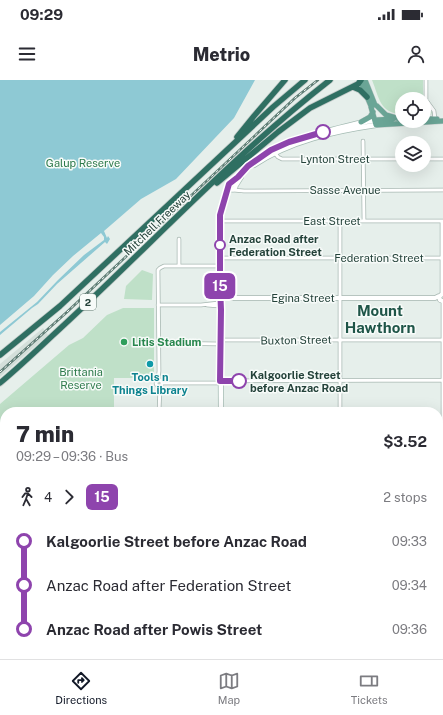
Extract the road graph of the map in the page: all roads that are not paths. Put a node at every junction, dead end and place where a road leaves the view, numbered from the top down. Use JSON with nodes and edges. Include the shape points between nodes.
{"nodes":[{"id":1,"x":285,"y":80,"type":"edge"},
{"id":2,"x":305,"y":80,"type":"edge"},
{"id":3,"x":330,"y":80,"type":"edge"},
{"id":4,"x":362,"y":80,"type":"edge"},
{"id":5,"x":426,"y":80,"type":"edge"},
{"id":6,"x":353,"y":86,"type":"junction"},
{"id":7,"x":367,"y":97,"type":"junction"},
{"id":8,"x":374,"y":106,"type":"junction"},
{"id":9,"x":395,"y":117,"type":"edge"},
{"id":10,"x":395,"y":120,"type":"edge"},
{"id":11,"x":431,"y":120,"type":"edge"},
{"id":12,"x":435,"y":120,"type":"junction"},
{"id":13,"x":443,"y":120,"type":"edge"},
{"id":14,"x":361,"y":122,"type":"junction"},
{"id":15,"x":378,"y":122,"type":"junction"},
{"id":16,"x":363,"y":141,"type":"dead end"},
{"id":17,"x":227,"y":150,"type":"junction"},
{"id":18,"x":273,"y":151,"type":"junction"},
{"id":19,"x":363,"y":159,"type":"junction"},
{"id":20,"x":395,"y":159,"type":"edge"},
{"id":21,"x":431,"y":159,"type":"edge"},
{"id":22,"x":443,"y":159,"type":"edge"},
{"id":23,"x":233,"y":187,"type":"junction"},
{"id":24,"x":364,"y":190,"type":"junction"},
{"id":25,"x":443,"y":190,"type":"edge"},
{"id":26,"x":175,"y":220,"type":"junction"},
{"id":27,"x":220,"y":221,"type":"junction"},
{"id":28,"x":340,"y":221,"type":"junction"},
{"id":29,"x":364,"y":221,"type":"junction"},
{"id":30,"x":443,"y":221,"type":"edge"},
{"id":31,"x":179,"y":239,"type":"dead end"},
{"id":32,"x":220,"y":258,"type":"junction"},
{"id":33,"x":339,"y":258,"type":"junction"},
{"id":34,"x":442,"y":258,"type":"junction"},
{"id":35,"x":179,"y":266,"type":"junction"},
{"id":36,"x":220,"y":266,"type":"junction"},
{"id":37,"x":441,"y":296,"type":"edge"},
{"id":38,"x":340,"y":298,"type":"junction"},
{"id":39,"x":220,"y":301,"type":"junction"},
{"id":40,"x":158,"y":305,"type":"junction"},
{"id":41,"x":220,"y":315,"type":"junction"},
{"id":42,"x":339,"y":340,"type":"junction"},
{"id":43,"x":442,"y":340,"type":"edge"},
{"id":44,"x":221,"y":342,"type":"junction"},
{"id":45,"x":158,"y":343,"type":"junction"},
{"id":46,"x":0,"y":355,"type":"edge"},
{"id":47,"x":443,"y":380,"type":"edge"},
{"id":48,"x":340,"y":381,"type":"junction"},
{"id":49,"x":220,"y":382,"type":"junction"},
{"id":50,"x":0,"y":383,"type":"edge"},
{"id":51,"x":159,"y":383,"type":"junction"},
{"id":52,"x":159,"y":407,"type":"edge"},
{"id":53,"x":221,"y":407,"type":"edge"},
{"id":54,"x":340,"y":407,"type":"edge"},
{"id":55,"x":443,"y":421,"type":"edge"}],
"edges":[{"from":1,"to":17,"type":"highway"},
{"from":2,"to":17,"type":"highway","name":"Mitchell Freeway","number":"2"},
{"from":3,"to":26,"type":"highway","name":"Mitchell Freeway","number":"2","via":[[266,133]]},
{"from":4,"to":6,"type":"highway"},
{"from":4,"to":7,"type":"main road"},
{"from":4,"to":8,"type":"main road"},
{"from":5,"to":12,"type":"street","via":[[426,100],[434,112]]},
{"from":6,"to":7,"type":"highway"},
{"from":6,"to":26,"type":"highway","via":[[310,108],[289,123]]},
{"from":7,"to":8,"type":"main road"},
{"from":8,"to":9,"type":"main road","via":[[386,115]]},
{"from":8,"to":14,"type":"main road","via":[[370,117]]},
{"from":8,"to":15,"type":"main road"},
{"from":10,"to":15,"type":"main road"},
{"from":11,"to":12,"type":"main road"},
{"from":12,"to":13,"type":"main road"},
{"from":12,"to":15,"type":"main road"},
{"from":14,"to":15,"type":"main road"},
{"from":14,"to":18,"type":"main road","via":[[289,142]]},
{"from":15,"to":18,"type":"main road"},
{"from":16,"to":19,"type":"street"},
{"from":17,"to":46,"type":"highway","name":"Mitchell Freeway","number":"2","via":[[60,306]]},
{"from":18,"to":19,"type":"street","name":"Lynton Street","via":[[282,159]]},
{"from":18,"to":23,"type":"main road","via":[[248,166]]},
{"from":19,"to":20,"type":"street","name":"Lynton Street"},
{"from":19,"to":24,"type":"street"},
{"from":21,"to":22,"type":"street"},
{"from":23,"to":24,"type":"street","name":"Sasse Avenue","via":[[246,190]]},
{"from":23,"to":27,"type":"main road","via":[[221,208]]},
{"from":24,"to":25,"type":"street","name":"Sasse Avenue"},
{"from":24,"to":29,"type":"street"},
{"from":26,"to":50,"type":"highway","name":"Mitchell Freeway","number":"2"},
{"from":27,"to":28,"type":"street","name":"East Street"},
{"from":27,"to":32,"type":"main road"},
{"from":28,"to":29,"type":"street","name":"East Street"},
{"from":28,"to":33,"type":"street"},
{"from":29,"to":30,"type":"street","name":"East Street"},
{"from":30,"to":34,"type":"street"},
{"from":31,"to":35,"type":"street"},
{"from":32,"to":33,"type":"street","name":"Federation Street"},
{"from":32,"to":36,"type":"main road"},
{"from":33,"to":34,"type":"street","name":"Federation Street"},
{"from":33,"to":38,"type":"street"},
{"from":34,"to":37,"type":"street"},
{"from":35,"to":36,"type":"street"},
{"from":35,"to":40,"type":"street","via":[[158,270]]},
{"from":36,"to":39,"type":"main road"},
{"from":37,"to":38,"type":"street","name":"Egina Street"},
{"from":37,"to":43,"type":"street"},
{"from":38,"to":39,"type":"street","name":"Egina Street"},
{"from":38,"to":42,"type":"street"},
{"from":39,"to":40,"type":"street","name":"Egina Street","via":[[205,305]]},
{"from":39,"to":41,"type":"main road"},
{"from":39,"to":41,"type":"main road"},
{"from":40,"to":45,"type":"street"},
{"from":41,"to":44,"type":"main road"},
{"from":42,"to":43,"type":"street","name":"Buxton Street"},
{"from":42,"to":44,"type":"street","name":"Buxton Street"},
{"from":42,"to":48,"type":"street"},
{"from":43,"to":47,"type":"street"},
{"from":44,"to":45,"type":"street","name":"Buxton Street"},
{"from":44,"to":49,"type":"main road"},
{"from":45,"to":51,"type":"street"},
{"from":47,"to":48,"type":"street"},
{"from":47,"to":55,"type":"street"},
{"from":48,"to":49,"type":"street"},
{"from":48,"to":54,"type":"street"},
{"from":49,"to":51,"type":"street"},
{"from":49,"to":53,"type":"main road"},
{"from":51,"to":52,"type":"street"}]}
